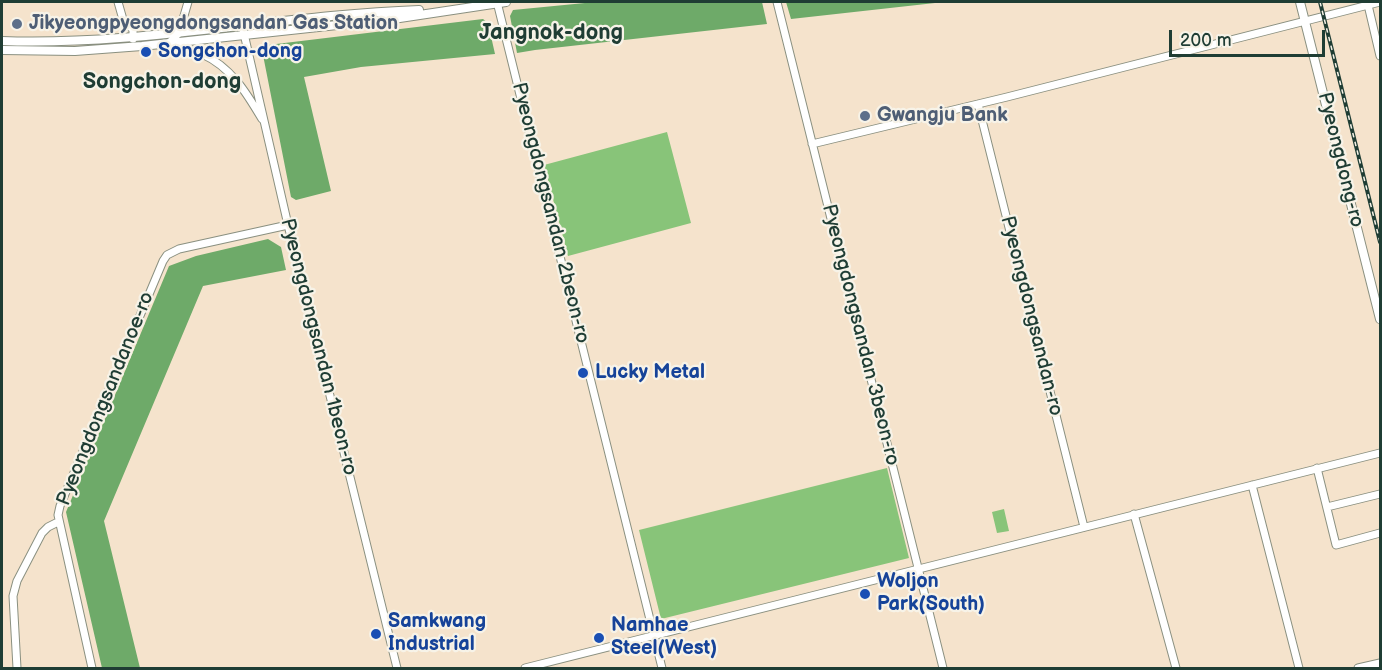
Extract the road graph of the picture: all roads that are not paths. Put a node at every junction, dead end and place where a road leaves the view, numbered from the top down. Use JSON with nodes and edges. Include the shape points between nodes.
{"nodes":[{"id":1,"x":118,"y":2,"type":"edge"},
{"id":2,"x":188,"y":2,"type":"edge"},
{"id":3,"x":497,"y":2,"type":"edge"},
{"id":4,"x":506,"y":2,"type":"edge"},
{"id":5,"x":777,"y":2,"type":"edge"},
{"id":6,"x":1300,"y":2,"type":"edge"},
{"id":7,"x":1380,"y":2,"type":"edge"},
{"id":8,"x":1368,"y":5,"type":"junction"},
{"id":9,"x":1305,"y":21,"type":"junction"},
{"id":10,"x":243,"y":29,"type":"junction"},
{"id":11,"x":179,"y":33,"type":"junction"},
{"id":12,"x":133,"y":39,"type":"junction"},
{"id":13,"x":2,"y":41,"type":"edge"},
{"id":14,"x":170,"y":42,"type":"junction"},
{"id":15,"x":2,"y":51,"type":"edge"},
{"id":16,"x":1380,"y":56,"type":"edge"},
{"id":17,"x":978,"y":104,"type":"junction"},
{"id":18,"x":265,"y":124,"type":"junction"},
{"id":19,"x":812,"y":144,"type":"junction"},
{"id":20,"x":288,"y":225,"type":"junction"},
{"id":21,"x":1380,"y":319,"type":"edge"},
{"id":22,"x":1380,"y":453,"type":"edge"},
{"id":23,"x":1317,"y":468,"type":"junction"},
{"id":24,"x":1252,"y":485,"type":"junction"},
{"id":25,"x":1380,"y":494,"type":"edge"},
{"id":26,"x":1327,"y":507,"type":"junction"},
{"id":27,"x":1134,"y":514,"type":"junction"},
{"id":28,"x":58,"y":522,"type":"junction"},
{"id":29,"x":1084,"y":527,"type":"junction"},
{"id":30,"x":1380,"y":533,"type":"edge"},
{"id":31,"x":918,"y":570,"type":"junction"},
{"id":32,"x":654,"y":637,"type":"junction"},
{"id":33,"x":1380,"y":663,"type":"edge"},
{"id":34,"x":17,"y":669,"type":"edge"},
{"id":35,"x":92,"y":669,"type":"edge"},
{"id":36,"x":397,"y":669,"type":"edge"},
{"id":37,"x":525,"y":669,"type":"edge"},
{"id":38,"x":662,"y":669,"type":"edge"},
{"id":39,"x":943,"y":669,"type":"edge"},
{"id":40,"x":1176,"y":669,"type":"edge"},
{"id":41,"x":1299,"y":669,"type":"edge"},
{"id":42,"x":1358,"y":669,"type":"edge"}],
"edges":[{"from":1,"to":12,"type":"street","via":[[124,23],[133,29]]},
{"from":2,"to":11,"type":"street"},
{"from":3,"to":4,"type":"main road"},
{"from":3,"to":10,"type":"main road","via":[[393,19]]},
{"from":3,"to":32,"type":"street","name":"Pyeongdongsandan 2beon-ro"},
{"from":5,"to":19,"type":"street","name":"Pyeongdongsandan 3beon-ro"},
{"from":6,"to":9,"type":"main road","name":"Pyeongdong-ro"},
{"from":7,"to":8,"type":"street"},
{"from":8,"to":9,"type":"street"},
{"from":8,"to":16,"type":"street"},
{"from":9,"to":17,"type":"street"},
{"from":9,"to":21,"type":"main road","name":"Pyeongdong-ro"},
{"from":10,"to":11,"type":"main road"},
{"from":10,"to":14,"type":"main road"},
{"from":10,"to":18,"type":"street","name":"Pyeongdongsandan 1beon-ro"},
{"from":11,"to":12,"type":"main road"},
{"from":11,"to":14,"type":"street"},
{"from":12,"to":13,"type":"main road"},
{"from":14,"to":15,"type":"main road","via":[[75,51]]},
{"from":14,"to":18,"type":"street","via":[[219,63],[239,82]]},
{"from":17,"to":19,"type":"street"},
{"from":17,"to":29,"type":"street","name":"Pyeongdongsandan-ro"},
{"from":18,"to":20,"type":"street","name":"Pyeongdongsandan 1beon-ro"},
{"from":19,"to":31,"type":"street","name":"Pyeongdongsandan 3beon-ro"},
{"from":20,"to":28,"type":"street","name":"Pyeongdongsandanoe-ro","via":[[167,255],[60,506]]},
{"from":20,"to":36,"type":"street","name":"Pyeongdongsandan 1beon-ro"},
{"from":22,"to":23,"type":"street"},
{"from":23,"to":24,"type":"street"},
{"from":23,"to":26,"type":"street"},
{"from":24,"to":27,"type":"street"},
{"from":24,"to":41,"type":"street"},
{"from":25,"to":26,"type":"street"},
{"from":26,"to":30,"type":"street","via":[[1336,545]]},
{"from":27,"to":29,"type":"street"},
{"from":27,"to":40,"type":"street"},
{"from":28,"to":34,"type":"street","via":[[42,533],[17,581],[13,608]]},
{"from":28,"to":35,"type":"street","name":"Pyeongdongsandanoe-ro"},
{"from":29,"to":31,"type":"street"},
{"from":31,"to":32,"type":"street"},
{"from":31,"to":39,"type":"street","name":"Pyeongdongsandan 3beon-ro"},
{"from":32,"to":37,"type":"street"},
{"from":32,"to":38,"type":"street","name":"Pyeongdongsandan 2beon-ro"},
{"from":33,"to":42,"type":"street"}]}
